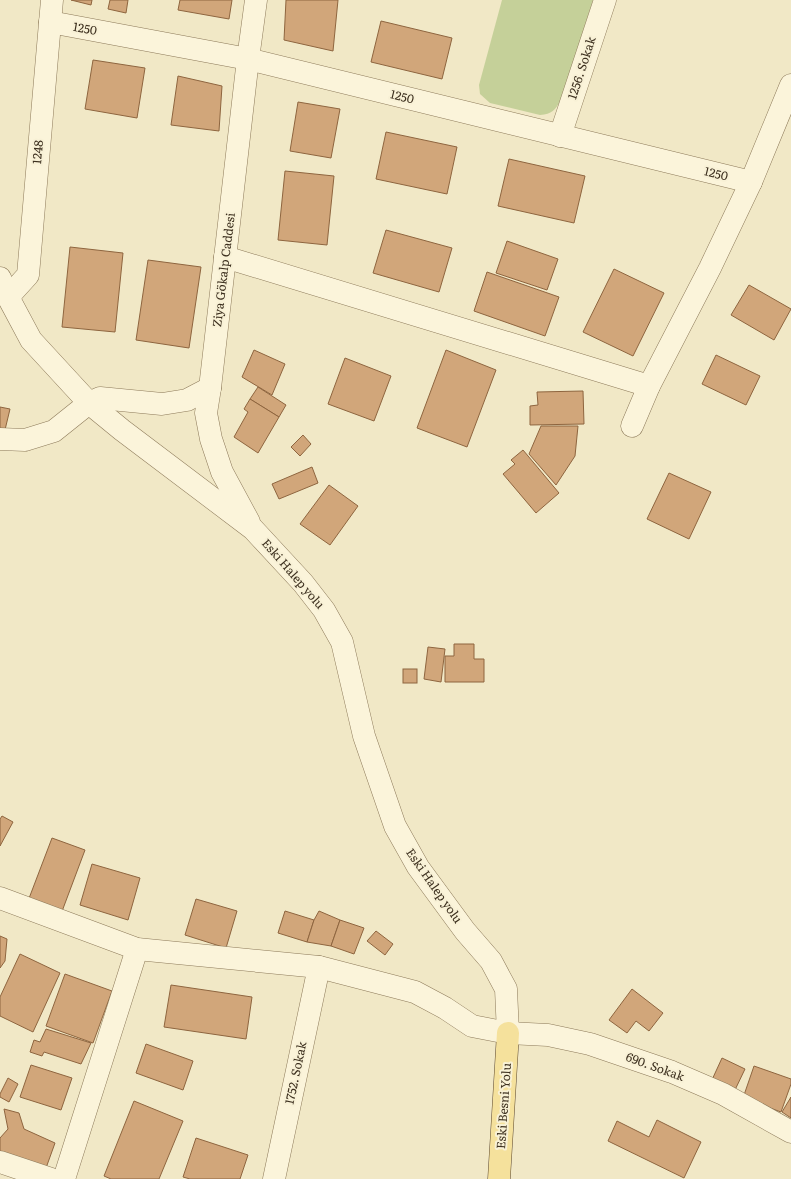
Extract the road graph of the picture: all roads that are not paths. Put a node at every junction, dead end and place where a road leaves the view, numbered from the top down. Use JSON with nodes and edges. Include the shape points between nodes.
{"nodes":[{"id":1,"x":52,"y":0,"type":"edge"},
{"id":2,"x":256,"y":0,"type":"edge"},
{"id":3,"x":605,"y":0,"type":"edge"},
{"id":4,"x":50,"y":22,"type":"junction"},
{"id":5,"x":248,"y":59,"type":"junction"},
{"id":6,"x":791,"y":85,"type":"edge"},
{"id":7,"x":560,"y":136,"type":"junction"},
{"id":8,"x":751,"y":182,"type":"junction"},
{"id":9,"x":225,"y":257,"type":"junction"},
{"id":10,"x":4,"y":288,"type":"edge"},
{"id":11,"x":649,"y":386,"type":"junction"},
{"id":12,"x":210,"y":388,"type":"junction"},
{"id":13,"x":88,"y":403,"type":"junction"},
{"id":14,"x":632,"y":426,"type":"dead end"},
{"id":15,"x":0,"y":439,"type":"edge"},
{"id":16,"x":253,"y":529,"type":"junction"},
{"id":17,"x":0,"y":898,"type":"edge"},
{"id":18,"x":137,"y":949,"type":"junction"},
{"id":19,"x":318,"y":967,"type":"junction"},
{"id":20,"x":508,"y":1033,"type":"junction"},
{"id":21,"x":791,"y":1132,"type":"edge"},
{"id":22,"x":0,"y":1162,"type":"edge"},
{"id":23,"x":51,"y":1179,"type":"edge"},
{"id":24,"x":64,"y":1179,"type":"edge"},
{"id":25,"x":274,"y":1179,"type":"edge"},
{"id":26,"x":499,"y":1179,"type":"edge"}],
"edges":[{"from":1,"to":4,"type":"street","name":"1248"},
{"from":2,"to":5,"type":"street","name":"Ziya Gökalp Caddesi"},
{"from":3,"to":7,"type":"street","name":"1256. Sokak"},
{"from":4,"to":5,"type":"street","name":"1250"},
{"from":4,"to":10,"type":"street","name":"1248","via":[[28,275]]},
{"from":5,"to":7,"type":"street","name":"1250"},
{"from":5,"to":9,"type":"street","name":"Ziya Gökalp Caddesi"},
{"from":6,"to":8,"type":"street"},
{"from":7,"to":8,"type":"street","name":"1250"},
{"from":8,"to":11,"type":"street"},
{"from":9,"to":11,"type":"street"},
{"from":9,"to":12,"type":"street","name":"Ziya Gökalp Caddesi"},
{"from":10,"to":13,"type":"street","name":"Eski Halep yolu","via":[[31,340]]},
{"from":11,"to":14,"type":"street"},
{"from":12,"to":13,"type":"street","via":[[187,400],[162,404],[100,398]]},
{"from":12,"to":16,"type":"street","name":"Ziya Gökalp Caddesi","via":[[206,413],[210,439],[222,472]]},
{"from":13,"to":15,"type":"street","via":[[54,431],[25,440]]},
{"from":13,"to":16,"type":"street","name":"Eski Halep yolu"},
{"from":16,"to":20,"type":"street","name":"Eski Halep yolu","via":[[303,583],[324,610],[342,642],[364,736],[395,826],[418,867],[491,961],[506,989]]},
{"from":17,"to":18,"type":"street","name":"690. Sokak"},
{"from":18,"to":19,"type":"street","name":"690. Sokak"},
{"from":18,"to":24,"type":"street"},
{"from":19,"to":20,"type":"street","name":"690. Sokak","via":[[415,992],[472,1026]]},
{"from":19,"to":25,"type":"street","name":"1752. Sokak"},
{"from":20,"to":21,"type":"street","name":"690. Sokak","via":[[548,1035],[590,1044],[672,1072],[722,1094]]},
{"from":20,"to":26,"type":"main road","name":"Eski Besni Yolu"},
{"from":22,"to":23,"type":"street"}]}
